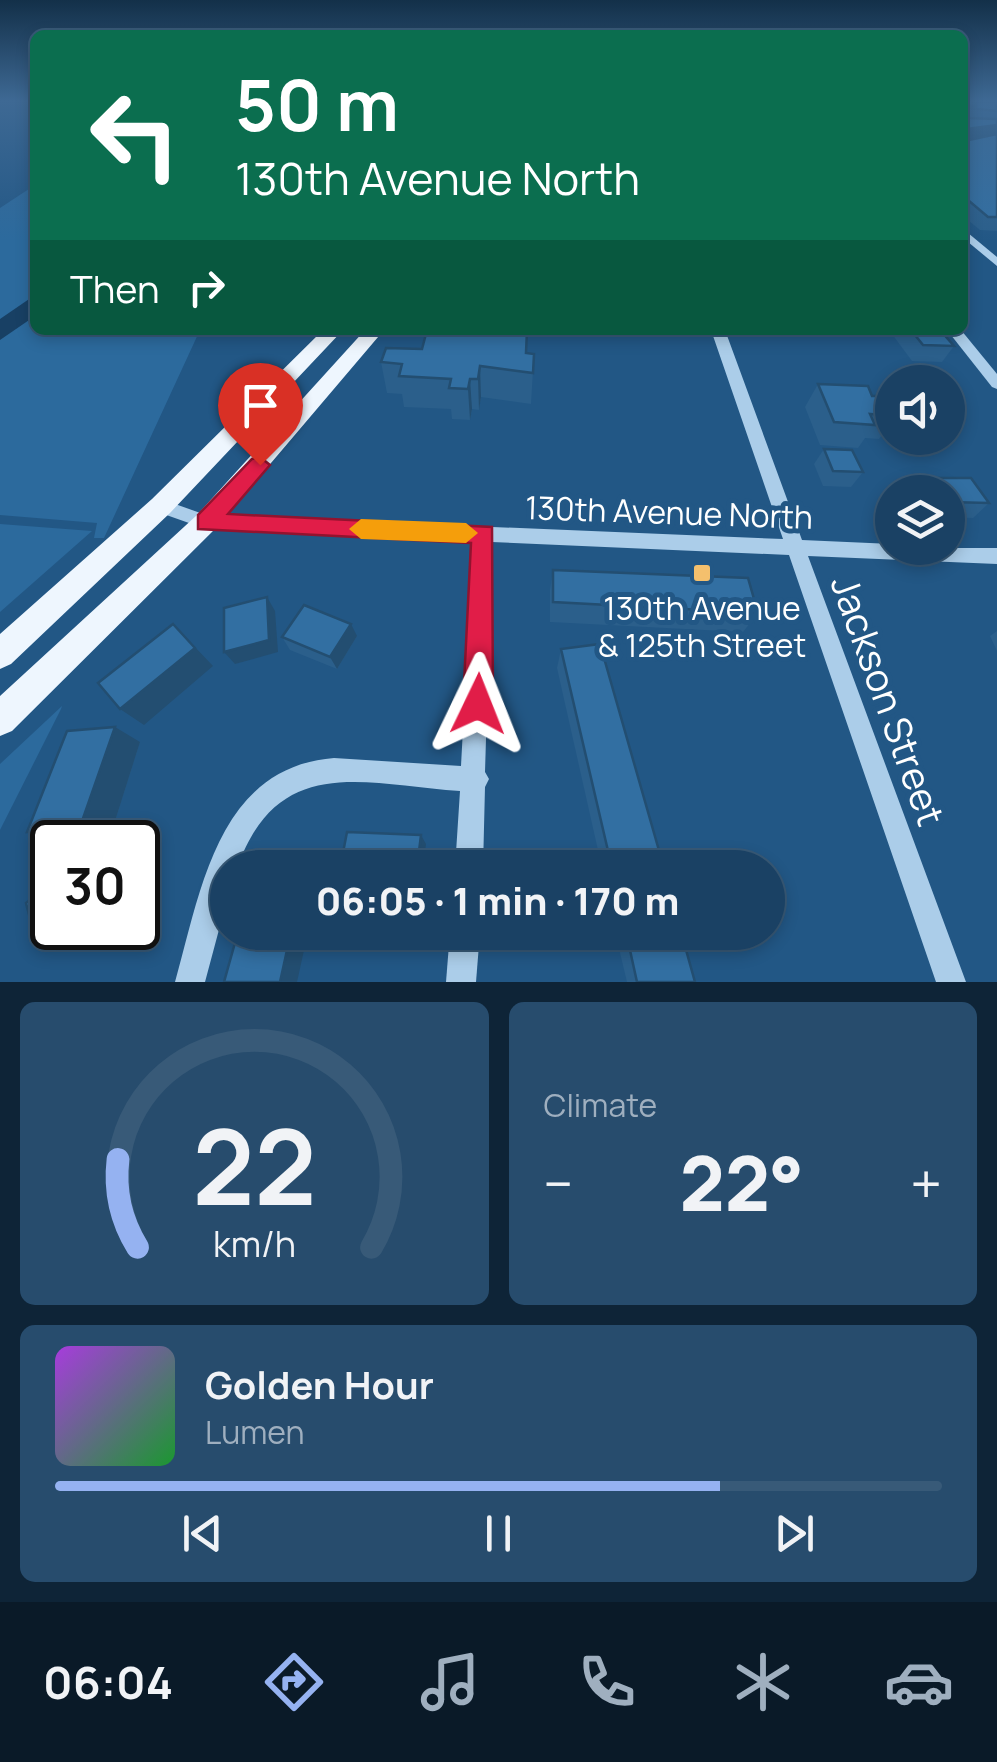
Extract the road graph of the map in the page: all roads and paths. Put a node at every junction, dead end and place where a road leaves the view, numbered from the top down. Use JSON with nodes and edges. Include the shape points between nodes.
{"nodes":[{"id":1,"x":968,"y":236,"type":"edge"},
{"id":2,"x":968,"y":257,"type":"edge"},
{"id":3,"x":995,"y":259,"type":"edge"},
{"id":4,"x":329,"y":335,"type":"edge"},
{"id":5,"x":371,"y":335,"type":"edge"},
{"id":6,"x":720,"y":335,"type":"edge"},
{"id":7,"x":958,"y":335,"type":"edge"},
{"id":8,"x":997,"y":384,"type":"edge"},
{"id":9,"x":161,"y":506,"type":"junction"},
{"id":10,"x":206,"y":522,"type":"junction"},
{"id":11,"x":483,"y":534,"type":"junction"},
{"id":12,"x":794,"y":548,"type":"junction"},
{"id":13,"x":997,"y":556,"type":"edge"},
{"id":14,"x":0,"y":654,"type":"edge"},
{"id":15,"x":0,"y":720,"type":"edge"},
{"id":16,"x":476,"y":779,"type":"junction"},
{"id":17,"x":471,"y":850,"type":"edge"},
{"id":18,"x":464,"y":950,"type":"edge"},
{"id":19,"x":190,"y":982,"type":"edge"},
{"id":20,"x":461,"y":982,"type":"edge"},
{"id":21,"x":951,"y":982,"type":"edge"}],
"edges":[{"from":1,"to":3,"type":"street"},
{"from":2,"to":3,"type":"street"},
{"from":4,"to":9,"type":"main road"},
{"from":5,"to":10,"type":"main road"},
{"from":6,"to":12,"type":"street","name":"Jackson Street"},
{"from":7,"to":8,"type":"street"},
{"from":9,"to":10,"type":"street","name":"130th Avenue North"},
{"from":9,"to":14,"type":"main road"},
{"from":10,"to":11,"type":"street","name":"130th Avenue North"},
{"from":10,"to":15,"type":"main road"},
{"from":11,"to":12,"type":"street","name":"130th Avenue North"},
{"from":11,"to":16,"type":"street"},
{"from":12,"to":13,"type":"street","name":"130th Avenue North"},
{"from":12,"to":21,"type":"street","name":"Jackson Street"},
{"from":16,"to":17,"type":"street"},
{"from":16,"to":19,"type":"street","via":[[314,772],[277,783],[234,837]]},
{"from":18,"to":20,"type":"street"}]}
